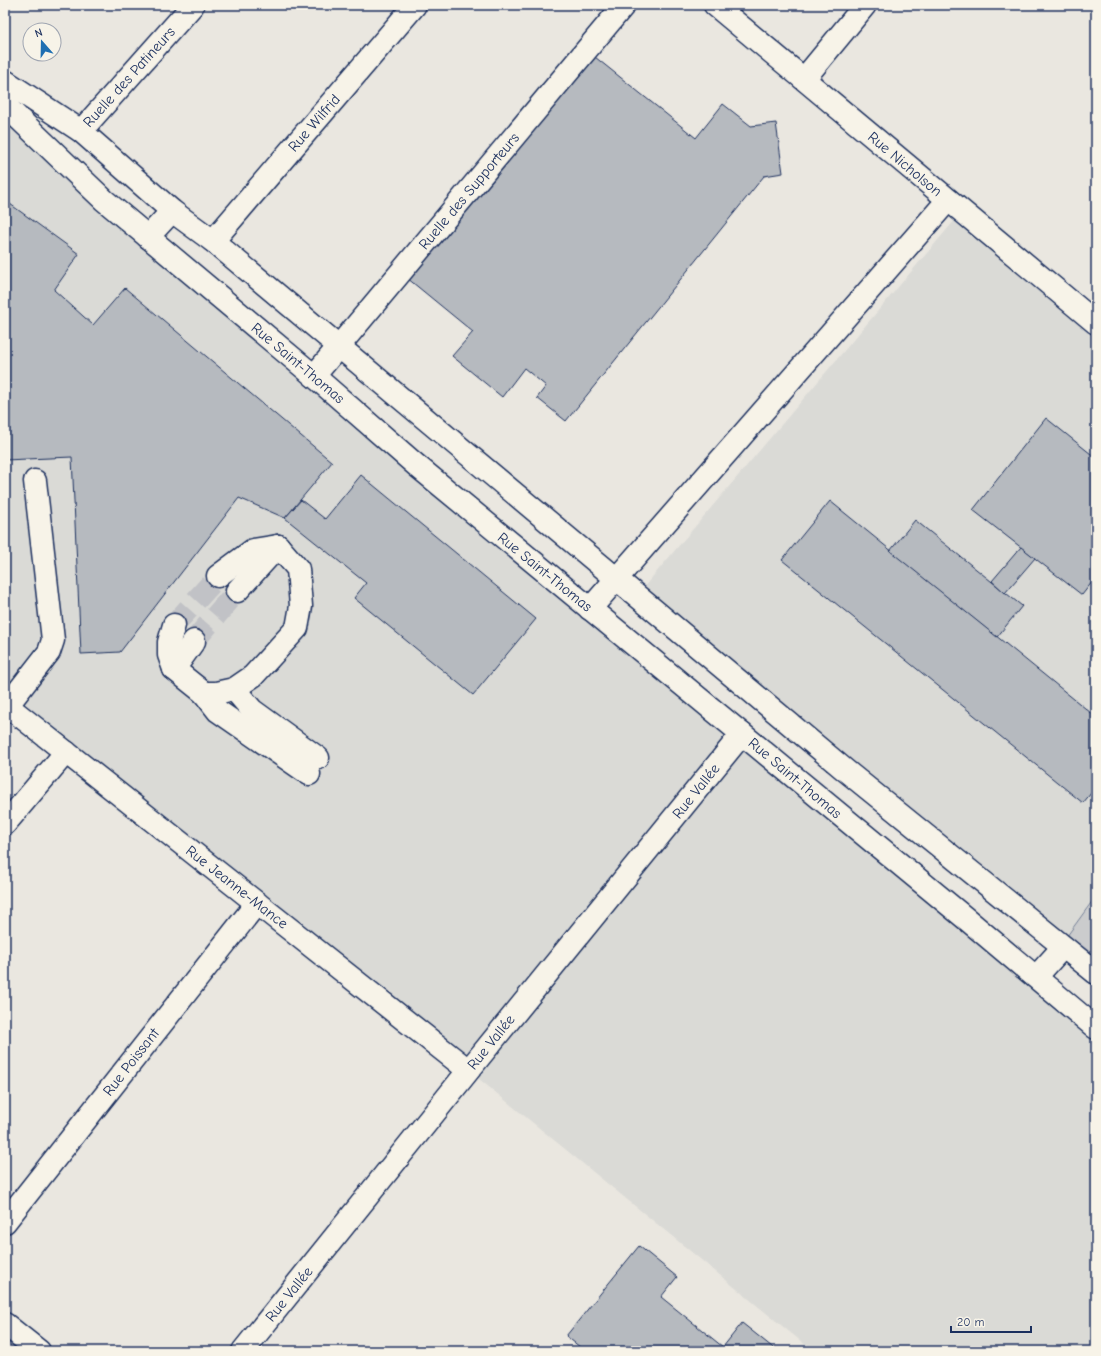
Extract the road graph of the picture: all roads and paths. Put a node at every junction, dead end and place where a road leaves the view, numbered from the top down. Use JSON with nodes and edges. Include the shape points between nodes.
{"nodes":[{"id":1,"x":193,"y":5,"type":"edge"},
{"id":2,"x":415,"y":5,"type":"edge"},
{"id":3,"x":624,"y":5,"type":"edge"},
{"id":4,"x":715,"y":5,"type":"edge"},
{"id":5,"x":864,"y":5,"type":"edge"},
{"id":6,"x":804,"y":79,"type":"junction"},
{"id":7,"x":5,"y":81,"type":"edge"},
{"id":8,"x":5,"y":103,"type":"edge"},
{"id":9,"x":81,"y":131,"type":"junction"},
{"id":10,"x":948,"y":200,"type":"junction"},
{"id":11,"x":172,"y":211,"type":"junction"},
{"id":12,"x":148,"y":237,"type":"junction"},
{"id":13,"x":213,"y":241,"type":"junction"},
{"id":14,"x":1092,"y":312,"type":"edge"},
{"id":15,"x":339,"y":347,"type":"junction"},
{"id":16,"x":314,"y":376,"type":"junction"},
{"id":17,"x":35,"y":481,"type":"dead end"},
{"id":18,"x":278,"y":546,"type":"junction"},
{"id":19,"x":218,"y":576,"type":"tunnel mouth"},
{"id":20,"x":617,"y":578,"type":"junction"},
{"id":21,"x":237,"y":591,"type":"tunnel mouth"},
{"id":22,"x":590,"y":609,"type":"junction"},
{"id":23,"x":174,"y":625,"type":"tunnel mouth"},
{"id":24,"x":194,"y":641,"type":"tunnel mouth"},
{"id":25,"x":174,"y":669,"type":"junction"},
{"id":26,"x":234,"y":689,"type":"junction"},
{"id":27,"x":204,"y":693,"type":"junction"},
{"id":28,"x":6,"y":705,"type":"edge"},
{"id":29,"x":742,"y":734,"type":"junction"},
{"id":30,"x":66,"y":752,"type":"junction"},
{"id":31,"x":5,"y":824,"type":"edge"},
{"id":32,"x":256,"y":903,"type":"junction"},
{"id":33,"x":1063,"y":947,"type":"junction"},
{"id":34,"x":1096,"y":973,"type":"edge"},
{"id":35,"x":1036,"y":978,"type":"junction"},
{"id":36,"x":1096,"y":1028,"type":"edge"},
{"id":37,"x":468,"y":1070,"type":"junction"},
{"id":38,"x":5,"y":1222,"type":"edge"},
{"id":39,"x":5,"y":1324,"type":"edge"},
{"id":40,"x":39,"y":1351,"type":"edge"},
{"id":41,"x":243,"y":1351,"type":"edge"}],
"edges":[{"from":1,"to":9,"type":"street","name":"Ruelle des Patineurs"},
{"from":2,"to":13,"type":"street","name":"Rue Wilfrid"},
{"from":3,"to":15,"type":"street","name":"Ruelle des Supporteurs"},
{"from":4,"to":6,"type":"street","name":"Rue Nicholson"},
{"from":5,"to":6,"type":"street"},
{"from":6,"to":10,"type":"street","name":"Rue Nicholson"},
{"from":7,"to":9,"type":"street"},
{"from":8,"to":12,"type":"street","name":"Rue Saint-Thomas","via":[[104,200]]},
{"from":9,"to":11,"type":"street"},
{"from":10,"to":14,"type":"street","name":"Rue Nicholson"},
{"from":10,"to":20,"type":"street"},
{"from":11,"to":12,"type":"street"},
{"from":11,"to":13,"type":"street"},
{"from":12,"to":16,"type":"street","name":"Rue Saint-Thomas"},
{"from":13,"to":15,"type":"street"},
{"from":15,"to":16,"type":"street","name":"Ruelle des Supporteurs"},
{"from":15,"to":20,"type":"street"},
{"from":16,"to":22,"type":"street","name":"Rue Saint-Thomas","via":[[416,466]]},
{"from":17,"to":28,"type":"street","via":[[53,640],[49,652]]},
{"from":18,"to":19,"type":"street","via":[[253,550]]},
{"from":18,"to":21,"type":"street"},
{"from":18,"to":26,"type":"street","via":[[298,569],[301,606],[297,628],[253,676]]},
{"from":20,"to":22,"type":"street"},
{"from":20,"to":33,"type":"street","via":[[845,770]]},
{"from":22,"to":29,"type":"street","name":"Rue Saint-Thomas"},
{"from":23,"to":25,"type":"street","via":[[169,642],[169,655]]},
{"from":24,"to":25,"type":"street"},
{"from":25,"to":27,"type":"street"},
{"from":26,"to":27,"type":"street"},
{"from":26,"to":27,"type":"street","via":[[252,710],[314,766],[218,711]]},
{"from":28,"to":30,"type":"street","name":"Rue Jeanne-Mance"},
{"from":29,"to":35,"type":"street","name":"Rue Saint-Thomas"},
{"from":29,"to":37,"type":"street","name":"Rue Vallée"},
{"from":30,"to":31,"type":"street"},
{"from":30,"to":32,"type":"street","name":"Rue Jeanne-Mance"},
{"from":32,"to":37,"type":"street","name":"Rue Jeanne-Mance"},
{"from":32,"to":38,"type":"street","name":"Rue Poissant"},
{"from":33,"to":34,"type":"street"},
{"from":33,"to":35,"type":"street"},
{"from":35,"to":36,"type":"street","name":"Rue Saint-Thomas"},
{"from":37,"to":41,"type":"street","name":"Rue Vallée"},
{"from":39,"to":40,"type":"street"}]}
